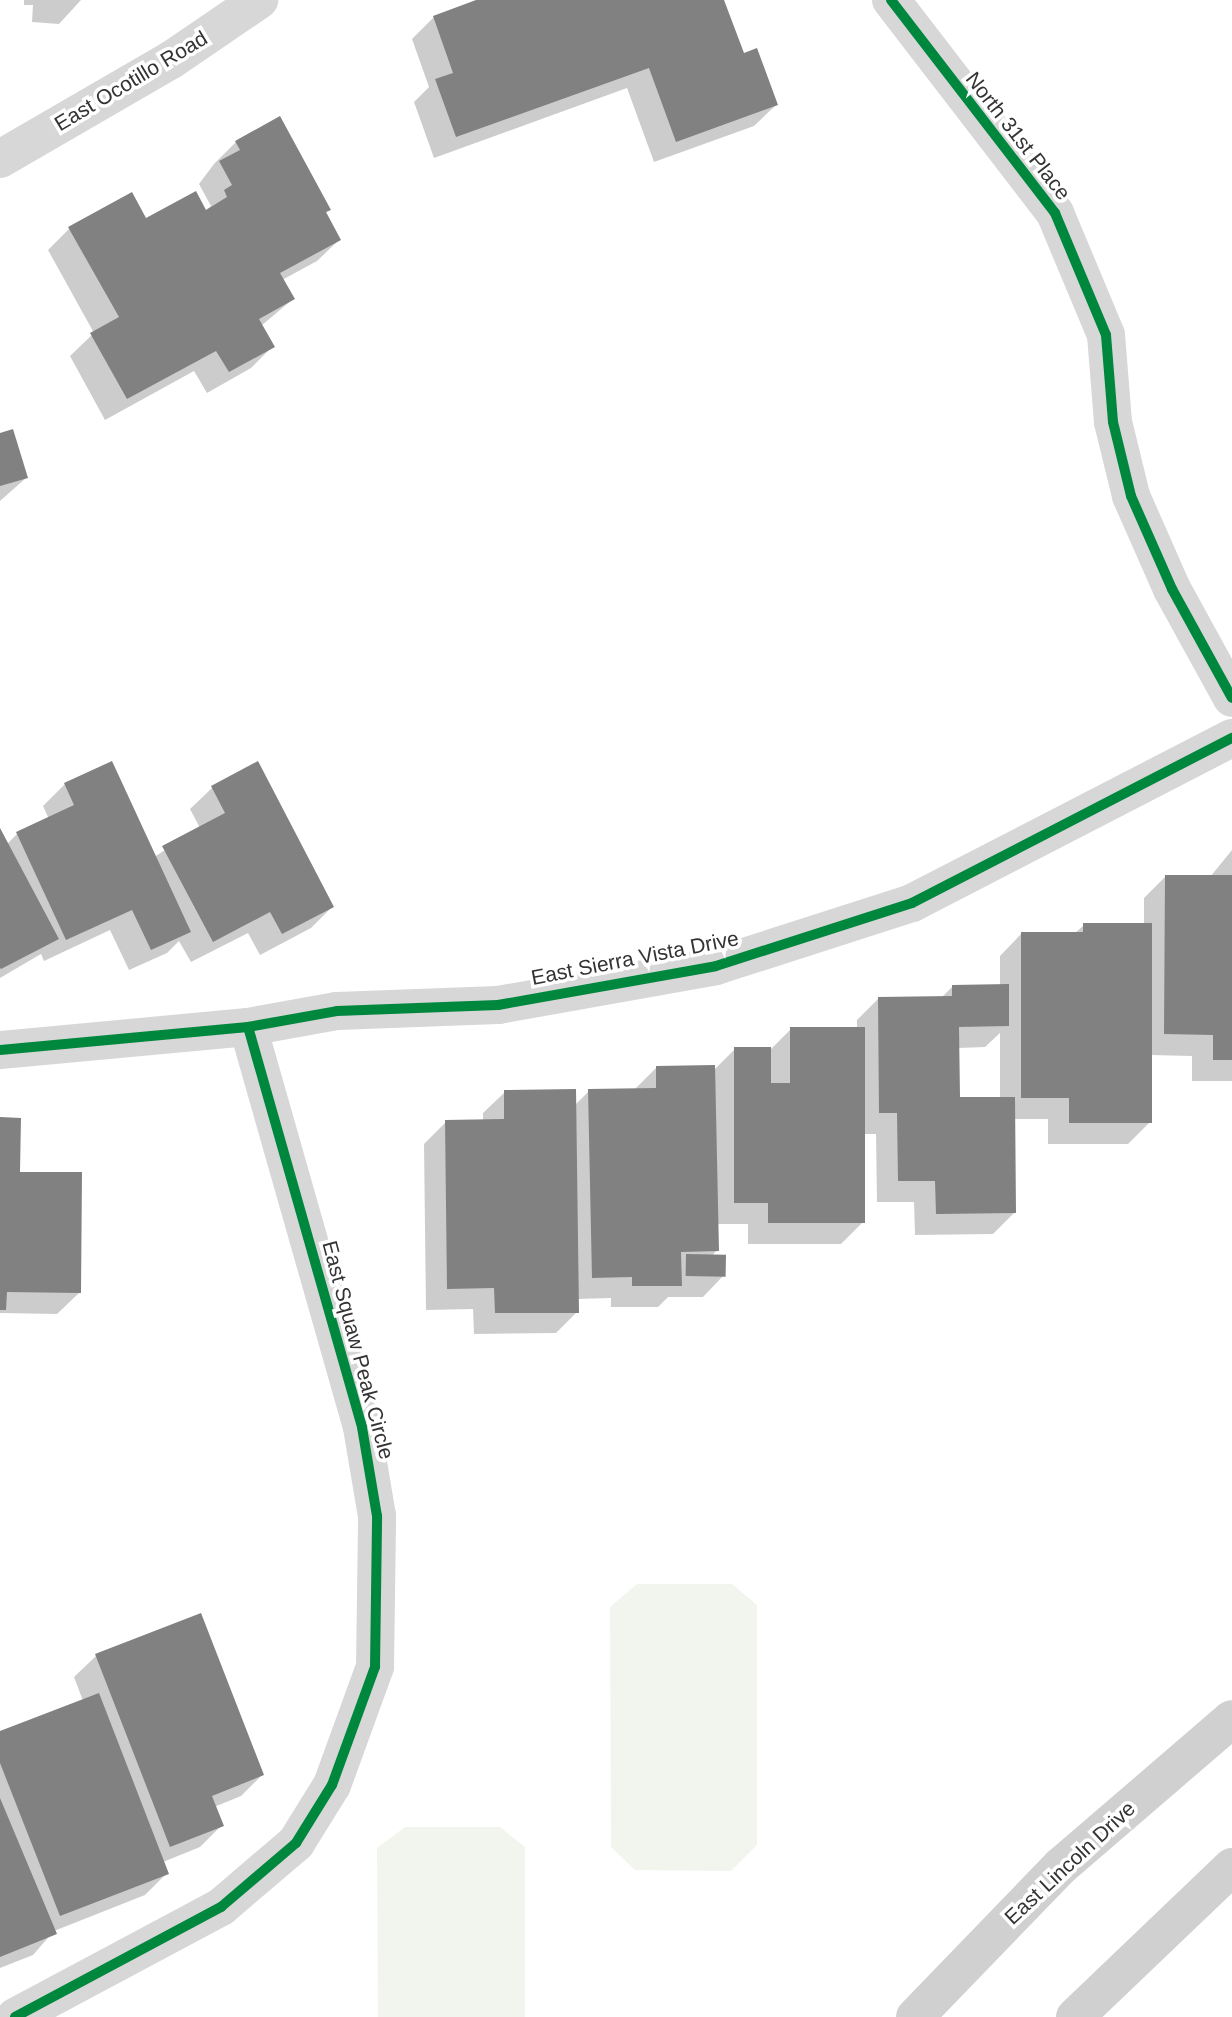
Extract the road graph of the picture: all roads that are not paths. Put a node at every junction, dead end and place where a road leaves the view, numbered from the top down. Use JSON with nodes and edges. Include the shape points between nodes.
{"nodes":[{"id":1,"x":260,"y":0,"type":"edge"},
{"id":2,"x":891,"y":0,"type":"edge"},
{"id":3,"x":0,"y":159,"type":"edge"},
{"id":4,"x":1232,"y":698,"type":"edge"},
{"id":5,"x":1232,"y":738,"type":"edge"},
{"id":6,"x":248,"y":1027,"type":"junction"},
{"id":7,"x":0,"y":1050,"type":"edge"},
{"id":8,"x":1232,"y":1719,"type":"edge"},
{"id":9,"x":1232,"y":1867,"type":"edge"},
{"id":10,"x":15,"y":2017,"type":"edge"},
{"id":11,"x":915,"y":2017,"type":"edge"},
{"id":12,"x":1074,"y":2017,"type":"edge"}],
"edges":[{"from":1,"to":3,"type":"street","name":"East Ocotillo Road","via":[[171,60]]},
{"from":2,"to":4,"type":"street","name":"North 31st Place","via":[[1055,213],[1107,335],[1113,422],[1131,496],[1172,589]]},
{"from":5,"to":6,"type":"street","name":"East Sierra Vista Drive","via":[[912,903],[716,966],[498,1005],[337,1011]]},
{"from":6,"to":7,"type":"street","name":"East Sierra Vista Drive"},
{"from":6,"to":10,"type":"street","name":"East Squaw Peak Circle","via":[[362,1427],[377,1516],[375,1667],[332,1785],[296,1843],[221,1907]]},
{"from":8,"to":11,"type":"main road","name":"East Lincoln Drive","via":[[1061,1866]]},
{"from":9,"to":12,"type":"main road"}]}
